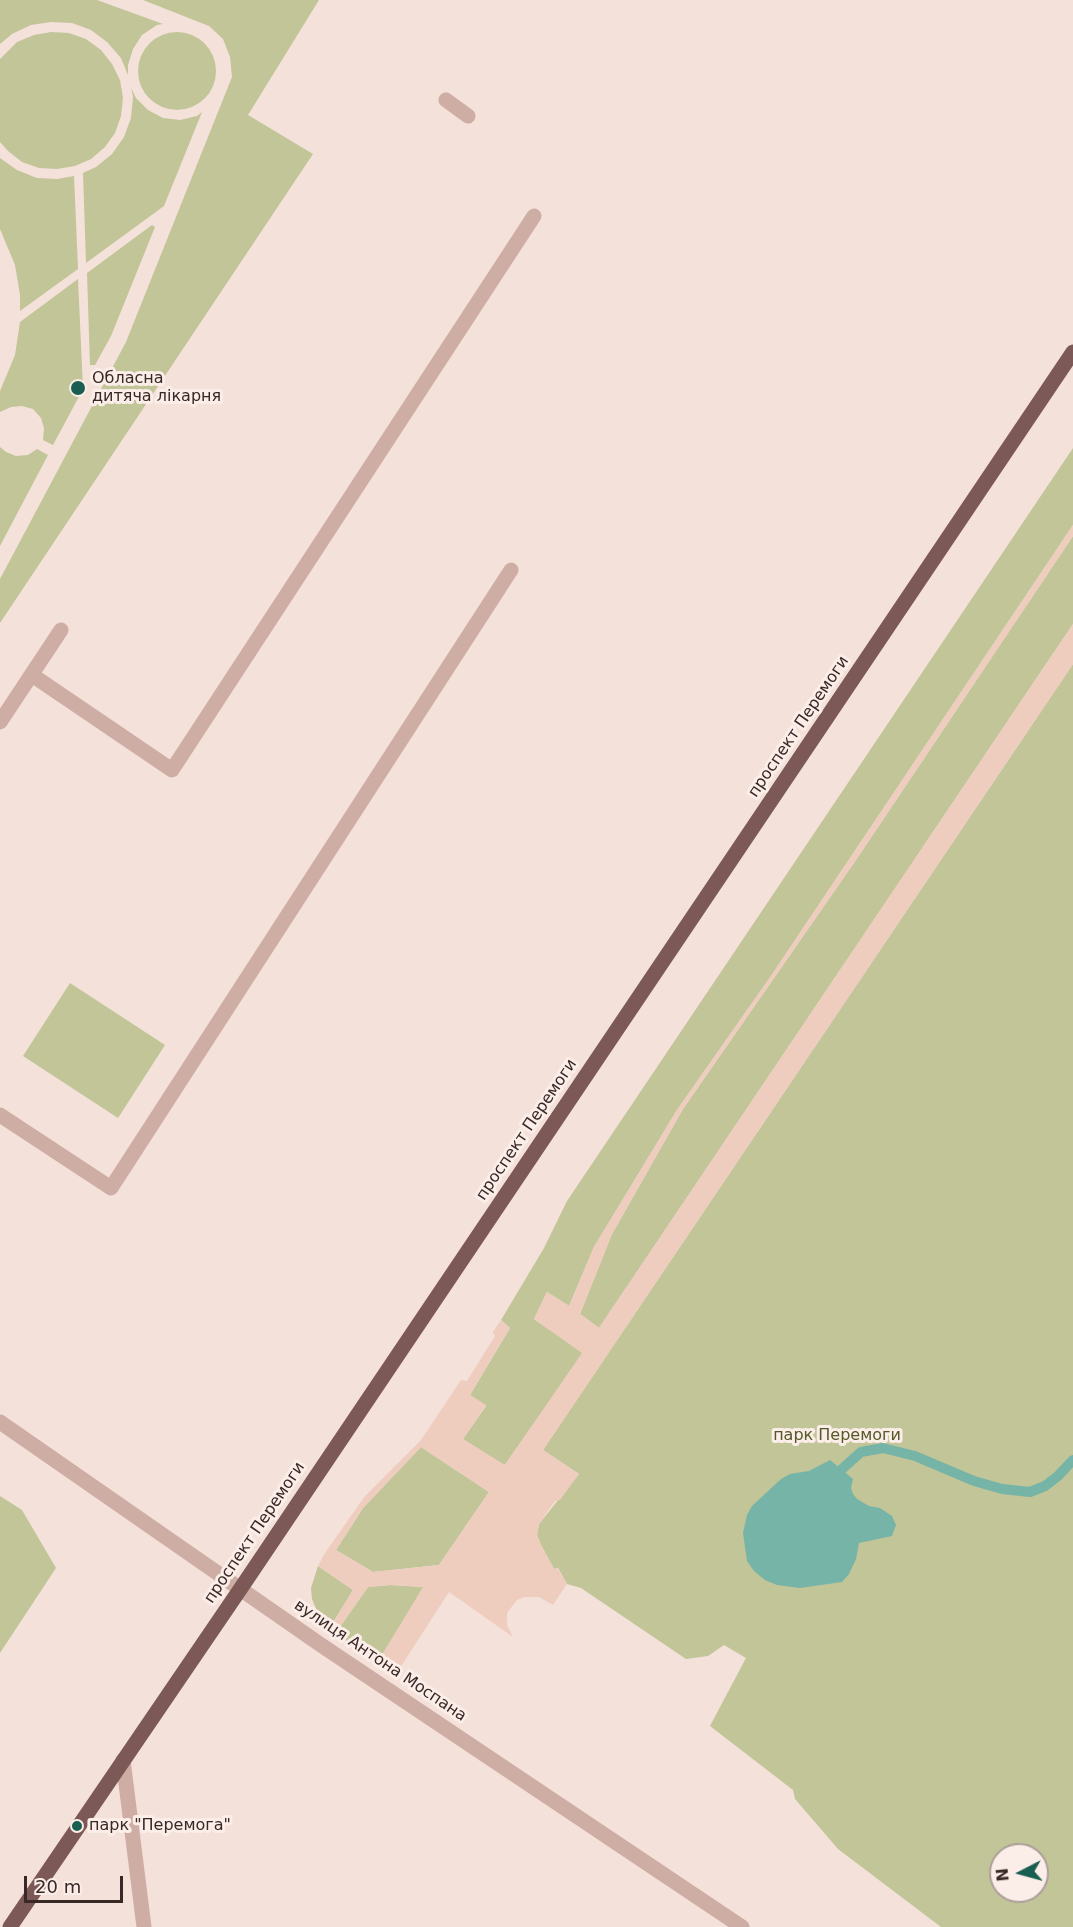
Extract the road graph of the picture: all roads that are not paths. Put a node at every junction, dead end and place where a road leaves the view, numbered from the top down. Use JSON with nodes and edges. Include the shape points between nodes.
{"nodes":[{"id":1,"x":446,"y":100,"type":"dead end"},
{"id":2,"x":468,"y":116,"type":"dead end"},
{"id":3,"x":534,"y":216,"type":"dead end"},
{"id":4,"x":1073,"y":352,"type":"edge"},
{"id":5,"x":512,"y":570,"type":"dead end"},
{"id":6,"x":61,"y":630,"type":"dead end"},
{"id":7,"x":32,"y":675,"type":"junction"},
{"id":8,"x":0,"y":722,"type":"edge"},
{"id":9,"x":0,"y":1115,"type":"edge"},
{"id":10,"x":0,"y":1422,"type":"edge"},
{"id":11,"x":241,"y":1588,"type":"junction"},
{"id":12,"x":123,"y":1760,"type":"junction"},
{"id":13,"x":10,"y":1927,"type":"edge"},
{"id":14,"x":144,"y":1927,"type":"edge"},
{"id":15,"x":742,"y":1927,"type":"edge"}],
"edges":[{"from":1,"to":2,"type":"street"},
{"from":3,"to":7,"type":"street","via":[[172,770]]},
{"from":4,"to":11,"type":"main road","name":"проспект Перемоги"},
{"from":5,"to":9,"type":"street","via":[[111,1188]]},
{"from":6,"to":7,"type":"street"},
{"from":7,"to":8,"type":"street"},
{"from":10,"to":11,"type":"street","name":"вулиця Антона Моспана"},
{"from":11,"to":12,"type":"main road","name":"проспект Перемоги"},
{"from":11,"to":15,"type":"street","name":"вулиця Антона Моспана"},
{"from":12,"to":13,"type":"main road","name":"проспект Перемоги"},
{"from":12,"to":14,"type":"street"}]}
